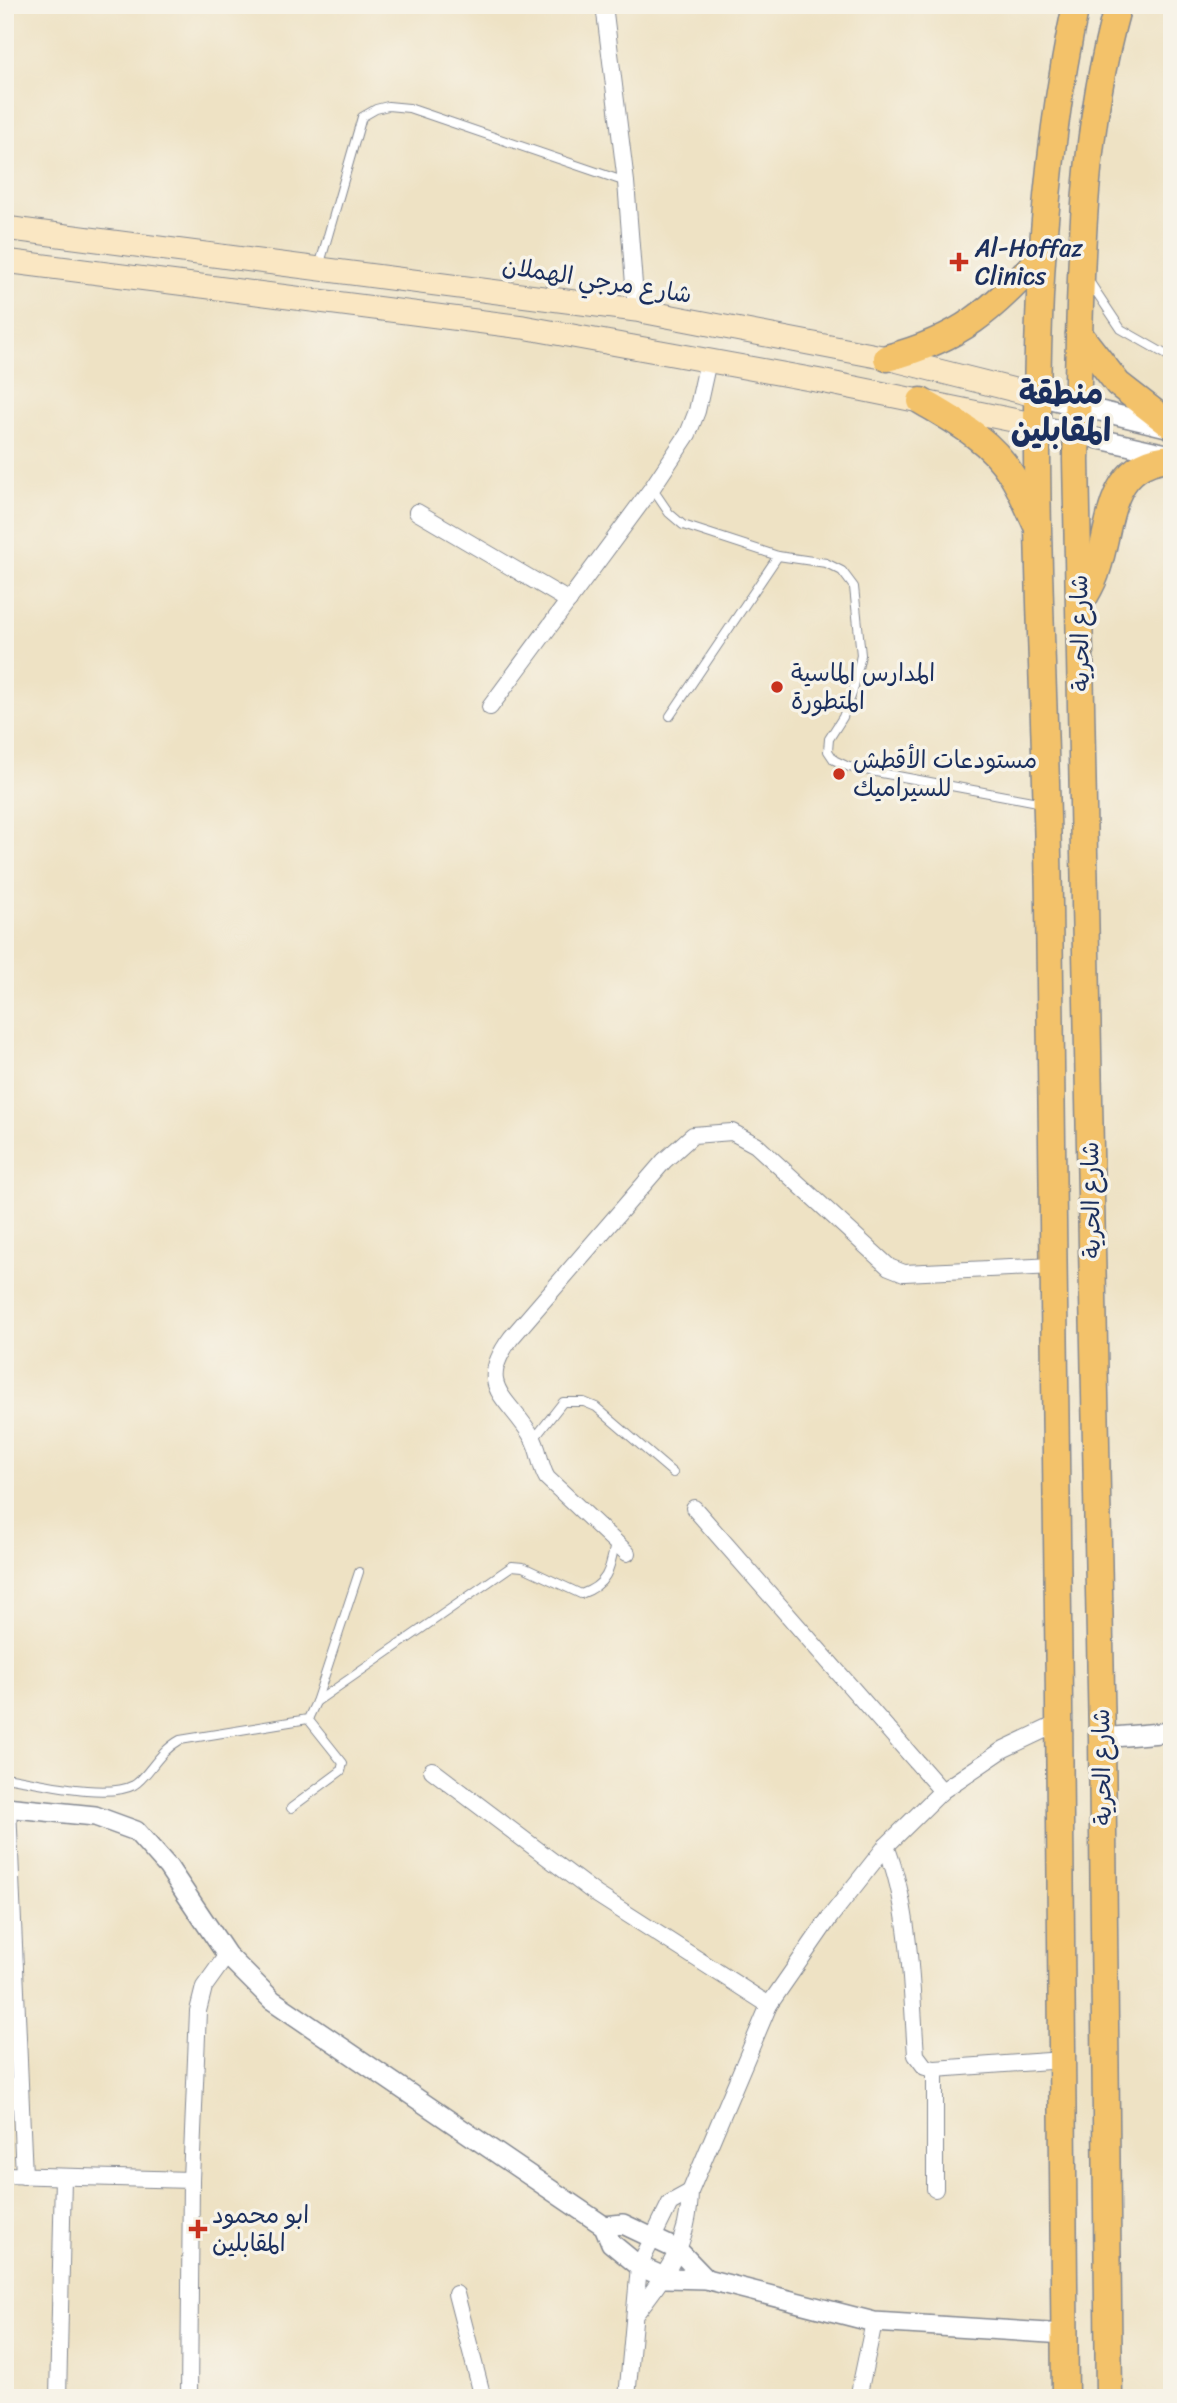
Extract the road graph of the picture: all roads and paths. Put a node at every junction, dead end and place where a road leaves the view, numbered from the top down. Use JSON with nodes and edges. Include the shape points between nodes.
{"nodes":[{"id":1,"x":604,"y":5,"type":"edge"},
{"id":2,"x":1076,"y":5,"type":"edge"},
{"id":3,"x":1118,"y":5,"type":"edge"},
{"id":4,"x":626,"y":182,"type":"junction"},
{"id":5,"x":5,"y":228,"type":"edge"},
{"id":6,"x":1042,"y":256,"type":"junction"},
{"id":7,"x":5,"y":261,"type":"edge"},
{"id":8,"x":1080,"y":266,"type":"junction"},
{"id":9,"x":319,"y":267,"type":"junction"},
{"id":10,"x":636,"y":310,"type":"junction"},
{"id":11,"x":1079,"y":334,"type":"junction"},
{"id":12,"x":887,"y":358,"type":"junction"},
{"id":13,"x":1172,"y":358,"type":"edge"},
{"id":14,"x":708,"y":361,"type":"junction"},
{"id":15,"x":1038,"y":396,"type":"junction"},
{"id":16,"x":921,"y":401,"type":"junction"},
{"id":17,"x":1076,"y":407,"type":"junction"},
{"id":18,"x":1037,"y":425,"type":"junction"},
{"id":19,"x":1172,"y":427,"type":"edge"},
{"id":20,"x":1077,"y":436,"type":"junction"},
{"id":21,"x":1172,"y":456,"type":"edge"},
{"id":22,"x":653,"y":488,"type":"junction"},
{"id":23,"x":418,"y":512,"type":"dead end"},
{"id":24,"x":1040,"y":532,"type":"junction"},
{"id":25,"x":778,"y":556,"type":"junction"},
{"id":26,"x":569,"y":601,"type":"junction"},
{"id":27,"x":1079,"y":606,"type":"junction"},
{"id":28,"x":490,"y":707,"type":"dead end"},
{"id":29,"x":670,"y":716,"type":"dead end"},
{"id":30,"x":1048,"y":804,"type":"junction"},
{"id":31,"x":1054,"y":1266,"type":"junction"},
{"id":32,"x":534,"y":1439,"type":"junction"},
{"id":33,"x":673,"y":1473,"type":"dead end"},
{"id":34,"x":694,"y":1508,"type":"dead end"},
{"id":35,"x":622,"y":1547,"type":"joint"},
{"id":36,"x":359,"y":1572,"type":"dead end"},
{"id":37,"x":316,"y":1702,"type":"junction"},
{"id":38,"x":308,"y":1719,"type":"junction"},
{"id":39,"x":1061,"y":1721,"type":"junction"},
{"id":40,"x":1172,"y":1732,"type":"edge"},
{"id":41,"x":1102,"y":1738,"type":"junction"},
{"id":42,"x":432,"y":1770,"type":"dead end"},
{"id":43,"x":5,"y":1777,"type":"edge"},
{"id":44,"x":942,"y":1791,"type":"junction"},
{"id":45,"x":7,"y":1807,"type":"edge"},
{"id":46,"x":291,"y":1808,"type":"dead end"},
{"id":47,"x":886,"y":1846,"type":"junction"},
{"id":48,"x":227,"y":1955,"type":"junction"},
{"id":49,"x":10,"y":1991,"type":"edge"},
{"id":50,"x":769,"y":2005,"type":"junction"},
{"id":51,"x":1063,"y":2060,"type":"junction"},
{"id":52,"x":935,"y":2068,"type":"junction"},
{"id":53,"x":5,"y":2175,"type":"edge"},
{"id":54,"x":24,"y":2176,"type":"junction"},
{"id":55,"x":63,"y":2177,"type":"junction"},
{"id":56,"x":191,"y":2179,"type":"junction"},
{"id":57,"x":935,"y":2189,"type":"dead end"},
{"id":58,"x":690,"y":2192,"type":"junction"},
{"id":59,"x":604,"y":2226,"type":"junction"},
{"id":60,"x":652,"y":2236,"type":"junction"},
{"id":61,"x":678,"y":2250,"type":"junction"},
{"id":62,"x":639,"y":2266,"type":"junction"},
{"id":63,"x":666,"y":2278,"type":"junction"},
{"id":64,"x":706,"y":2279,"type":"junction"},
{"id":65,"x":456,"y":2294,"type":"dead end"},
{"id":66,"x":637,"y":2312,"type":"junction"},
{"id":67,"x":874,"y":2322,"type":"junction"},
{"id":68,"x":1065,"y":2334,"type":"junction"},
{"id":69,"x":58,"y":2398,"type":"edge"},
{"id":70,"x":189,"y":2398,"type":"edge"},
{"id":71,"x":483,"y":2398,"type":"edge"},
{"id":72,"x":626,"y":2398,"type":"edge"},
{"id":73,"x":858,"y":2398,"type":"edge"},
{"id":74,"x":1065,"y":2398,"type":"edge"},
{"id":75,"x":1109,"y":2398,"type":"edge"}],
"edges":[{"from":1,"to":4,"type":"street"},
{"from":2,"to":6,"type":"highway","name":"شارع الحرية","via":[[1057,106]]},
{"from":3,"to":8,"type":"highway","name":"شارع الحرية","via":[[1090,135]]},
{"from":4,"to":9,"type":"lane","via":[[409,108],[376,109],[362,117]]},
{"from":4,"to":10,"type":"street"},
{"from":5,"to":9,"type":"main road","name":"شارع مرجي الهملان"},
{"from":6,"to":12,"type":"highway","via":[[973,323],[946,339]]},
{"from":6,"to":15,"type":"highway","name":"شارع الحرية"},
{"from":7,"to":14,"type":"main road","via":[[523,327]]},
{"from":8,"to":11,"type":"highway","name":"شارع الحرية"},
{"from":8,"to":13,"type":"lane","via":[[1121,329]]},
{"from":9,"to":10,"type":"main road","name":"شارع مرجي الهملان"},
{"from":10,"to":12,"type":"main road","name":"شارع مرجي الهملان"},
{"from":11,"to":17,"type":"highway","name":"شارع الحرية"},
{"from":11,"to":19,"type":"highway","via":[[1118,384]]},
{"from":12,"to":15,"type":"main road","name":"شارع مرجي الهملان"},
{"from":14,"to":16,"type":"main road"},
{"from":14,"to":22,"type":"street","via":[[698,411]]},
{"from":15,"to":17,"type":"street","name":"شارع مرجي الهملان"},
{"from":15,"to":18,"type":"highway","name":"شارع الحرية"},
{"from":16,"to":18,"type":"main road"},
{"from":16,"to":24,"type":"highway","via":[[989,447],[1010,472]]},
{"from":17,"to":19,"type":"street","name":"شارع مرجي الهملان"},
{"from":17,"to":20,"type":"highway","name":"شارع الحرية"},
{"from":18,"to":20,"type":"street"},
{"from":18,"to":24,"type":"highway","name":"شارع الحرية"},
{"from":20,"to":21,"type":"street"},
{"from":20,"to":27,"type":"highway","name":"شارع الحرية"},
{"from":21,"to":27,"type":"highway","via":[[1122,481],[1097,573]]},
{"from":22,"to":25,"type":"lane","via":[[668,513],[683,525]]},
{"from":22,"to":26,"type":"street"},
{"from":23,"to":26,"type":"street"},
{"from":24,"to":30,"type":"highway","name":"شارع الحرية"},
{"from":25,"to":29,"type":"lane"},
{"from":25,"to":30,"type":"lane","via":[[825,563],[842,571],[854,587],[861,654],[843,718],[829,739],[828,751],[834,760],[849,767]]},
{"from":26,"to":28,"type":"street"},
{"from":27,"to":41,"type":"highway","name":"شارع الحرية"},
{"from":30,"to":31,"type":"highway","name":"شارع الحرية"},
{"from":31,"to":32,"type":"street","via":[[904,1273],[889,1266],[756,1145],[732,1132],[693,1135],[637,1191],[501,1352],[494,1370],[497,1392]]},
{"from":31,"to":39,"type":"highway","name":"شارع الحرية"},
{"from":32,"to":33,"type":"lane","via":[[563,1402],[584,1402],[596,1407]]},
{"from":32,"to":35,"type":"street","via":[[547,1478]]},
{"from":34,"to":44,"type":"street"},
{"from":35,"to":37,"type":"lane","via":[[597,1589],[581,1594],[512,1566]]},
{"from":36,"to":37,"type":"lane"},
{"from":37,"to":38,"type":"lane"},
{"from":38,"to":43,"type":"lane","via":[[180,1740],[164,1749],[136,1784],[113,1792]]},
{"from":38,"to":46,"type":"lane","via":[[343,1763],[341,1771]]},
{"from":39,"to":44,"type":"street","via":[[1004,1749]]},
{"from":39,"to":51,"type":"highway","name":"شارع الحرية"},
{"from":40,"to":41,"type":"street"},
{"from":41,"to":75,"type":"highway","name":"شارع الحرية"},
{"from":42,"to":50,"type":"street","via":[[596,1894]]},
{"from":44,"to":47,"type":"street"},
{"from":45,"to":48,"type":"street","via":[[95,1816],[136,1831],[174,1875]]},
{"from":45,"to":49,"type":"street"},
{"from":47,"to":50,"type":"street"},
{"from":47,"to":52,"type":"street","via":[[902,1901],[916,2055],[925,2067]]},
{"from":48,"to":56,"type":"street","via":[[200,2000]]},
{"from":48,"to":59,"type":"street","via":[[272,2000]]},
{"from":49,"to":54,"type":"street"},
{"from":50,"to":58,"type":"street"},
{"from":51,"to":52,"type":"street"},
{"from":51,"to":68,"type":"highway","name":"شارع الحرية"},
{"from":52,"to":57,"type":"street"},
{"from":53,"to":54,"type":"street"},
{"from":54,"to":55,"type":"street"},
{"from":55,"to":56,"type":"street"},
{"from":55,"to":69,"type":"street"},
{"from":56,"to":70,"type":"street"},
{"from":58,"to":60,"type":"street","via":[[670,2203]]},
{"from":58,"to":61,"type":"street"},
{"from":59,"to":60,"type":"street","via":[[622,2224]]},
{"from":59,"to":62,"type":"street","via":[[611,2243]]},
{"from":60,"to":61,"type":"street"},
{"from":60,"to":62,"type":"street"},
{"from":61,"to":63,"type":"street"},
{"from":61,"to":64,"type":"street"},
{"from":62,"to":63,"type":"street"},
{"from":62,"to":66,"type":"street"},
{"from":63,"to":64,"type":"street"},
{"from":63,"to":66,"type":"street"},
{"from":64,"to":67,"type":"street"},
{"from":65,"to":71,"type":"street"},
{"from":66,"to":72,"type":"street"},
{"from":67,"to":68,"type":"street"},
{"from":67,"to":73,"type":"street"},
{"from":68,"to":74,"type":"highway","name":"شارع الحرية"}]}
